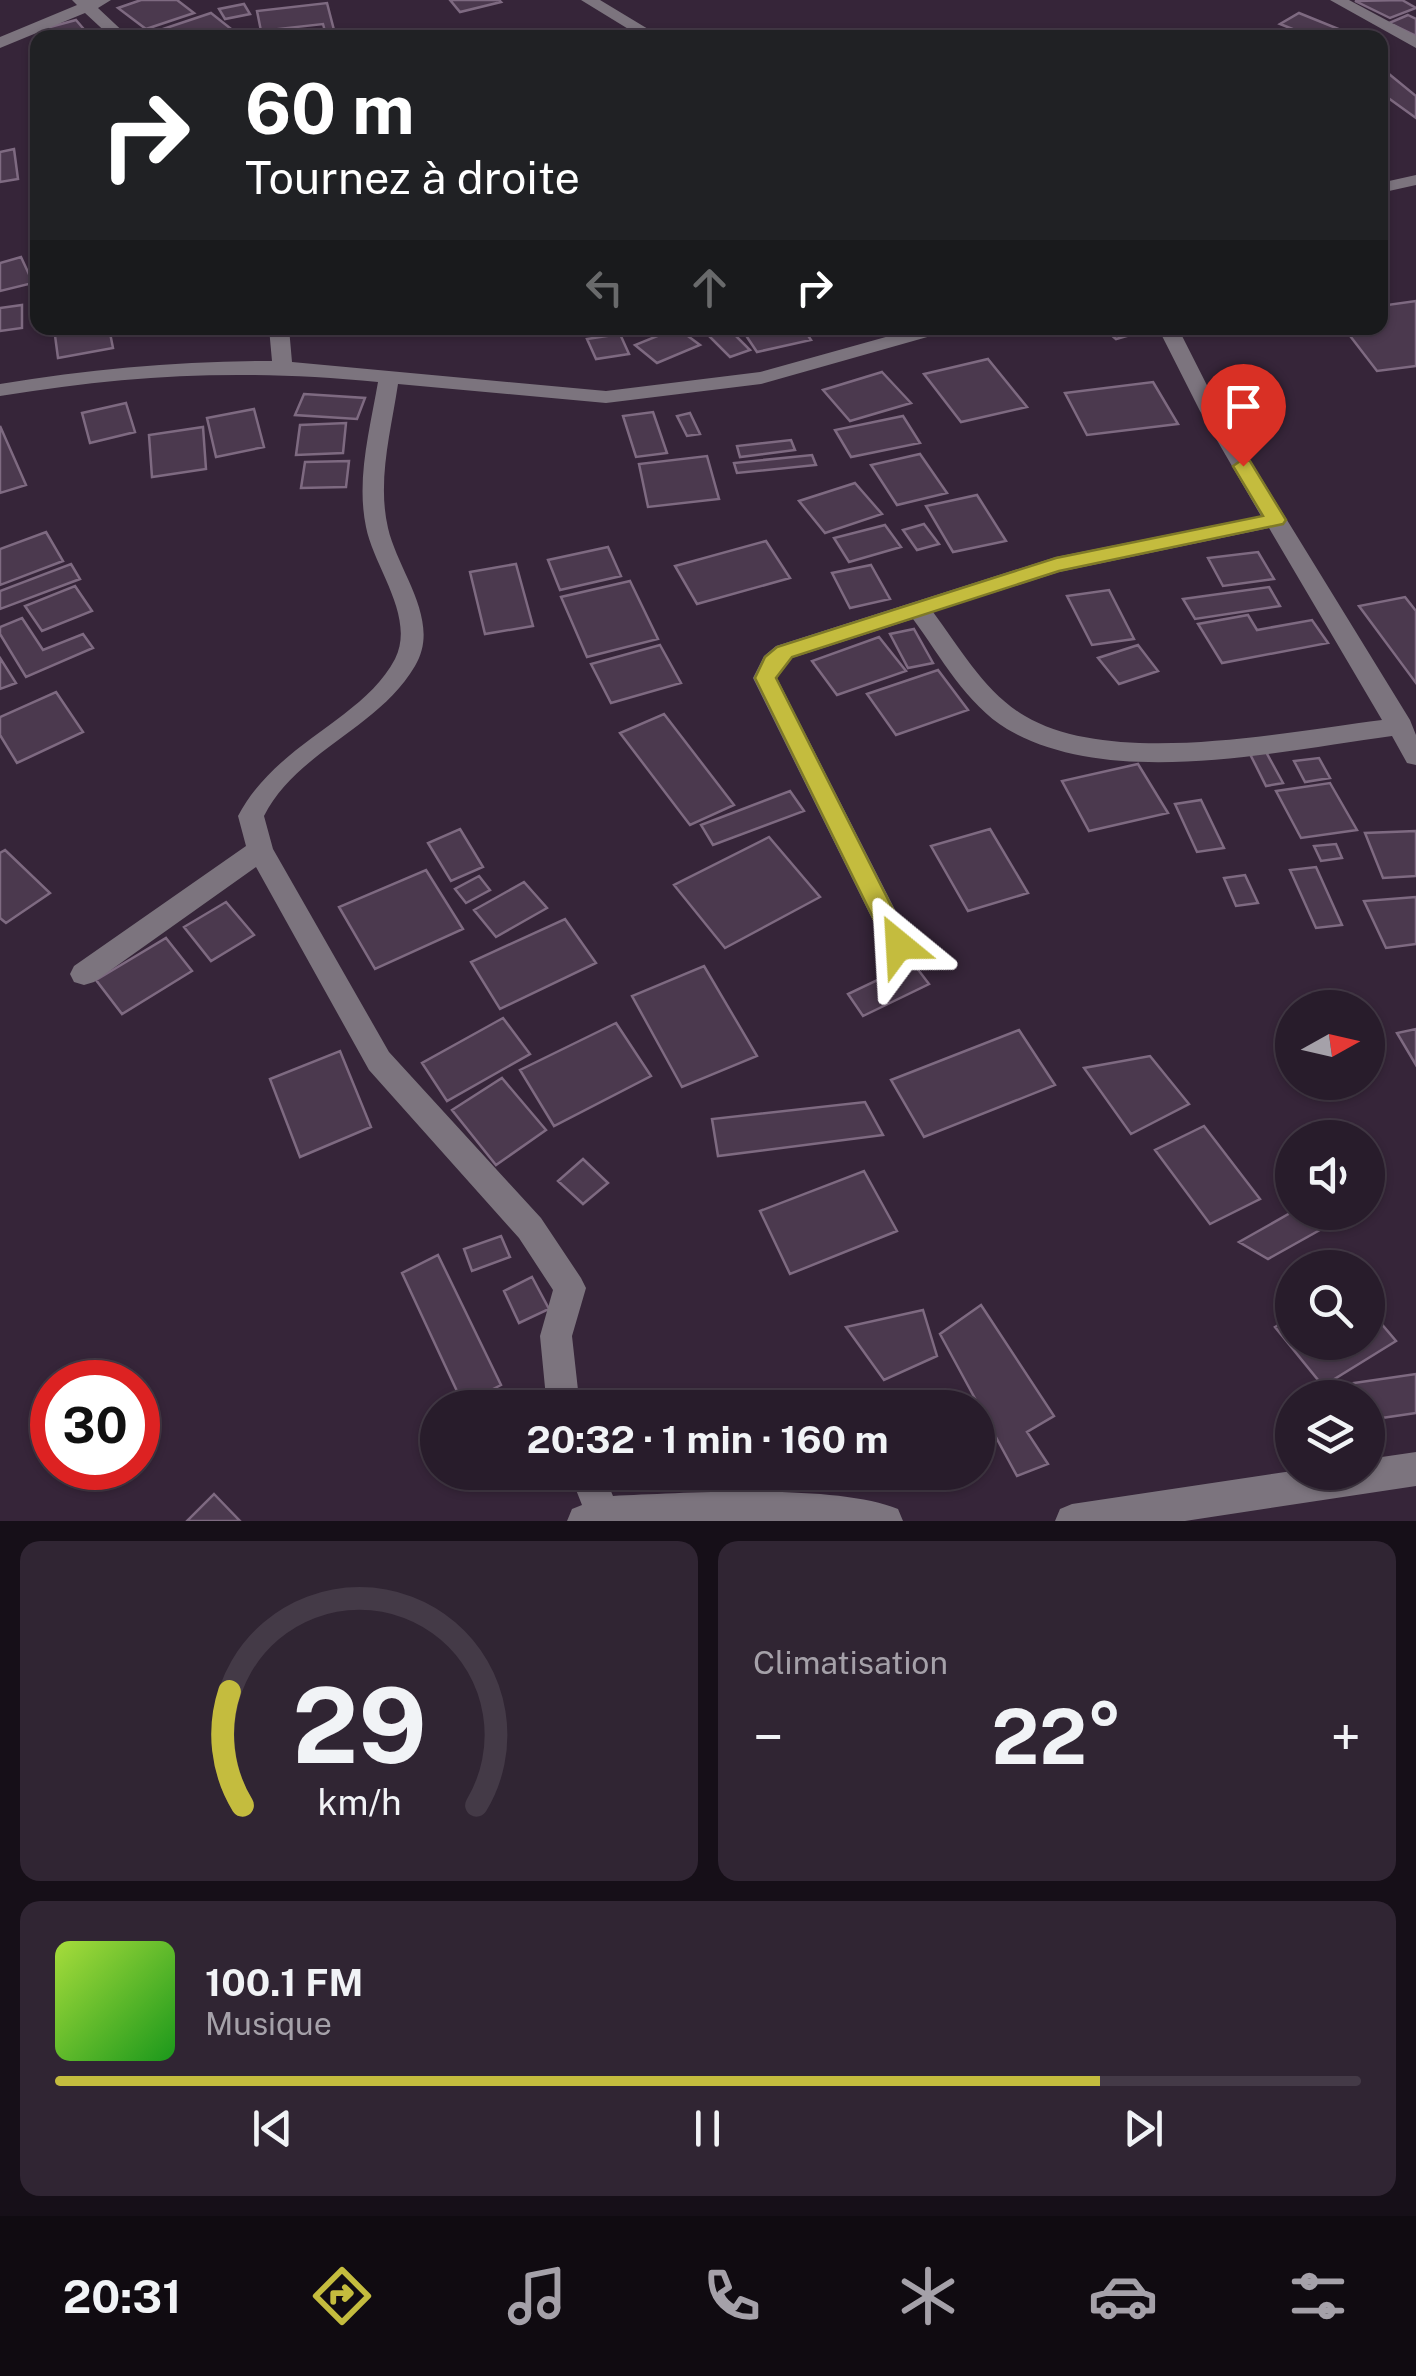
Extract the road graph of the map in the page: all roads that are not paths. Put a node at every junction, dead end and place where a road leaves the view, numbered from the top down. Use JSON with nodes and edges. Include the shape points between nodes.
{"nodes":[{"id":1,"x":589,"y":0,"type":"edge"},
{"id":2,"x":1338,"y":0,"type":"edge"},
{"id":3,"x":91,"y":2,"type":"edge"},
{"id":4,"x":115,"y":30,"type":"edge"},
{"id":5,"x":635,"y":30,"type":"edge"},
{"id":6,"x":0,"y":43,"type":"edge"},
{"id":7,"x":1416,"y":43,"type":"edge"},
{"id":8,"x":1416,"y":180,"type":"edge"},
{"id":9,"x":1388,"y":186,"type":"edge"},
{"id":10,"x":281,"y":335,"type":"edge"},
{"id":11,"x":913,"y":335,"type":"edge"},
{"id":12,"x":1172,"y":335,"type":"edge"},
{"id":13,"x":283,"y":367,"type":"junction"},
{"id":14,"x":389,"y":376,"type":"junction"},
{"id":15,"x":0,"y":390,"type":"edge"},
{"id":16,"x":1276,"y":520,"type":"junction"},
{"id":17,"x":917,"y":607,"type":"junction"},
{"id":18,"x":1401,"y":726,"type":"junction"},
{"id":19,"x":1416,"y":756,"type":"edge"},
{"id":20,"x":260,"y":850,"type":"junction"},
{"id":21,"x":899,"y":945,"type":"dead end"},
{"id":22,"x":84,"y":974,"type":"dead end"},
{"id":23,"x":562,"y":1390,"type":"edge"},
{"id":24,"x":1416,"y":1469,"type":"edge"},
{"id":25,"x":589,"y":1490,"type":"edge"},
{"id":26,"x":593,"y":1518,"type":"edge"},
{"id":27,"x":886,"y":1521,"type":"edge"},
{"id":28,"x":1072,"y":1521,"type":"edge"}],
"edges":[{"from":1,"to":5,"type":"street"},
{"from":2,"to":7,"type":"street"},
{"from":3,"to":4,"type":"street"},
{"from":3,"to":6,"type":"street"},
{"from":8,"to":9,"type":"street"},
{"from":10,"to":13,"type":"street"},
{"from":11,"to":14,"type":"street","via":[[761,378],[606,398]]},
{"from":12,"to":16,"type":"street"},
{"from":13,"to":14,"type":"street"},
{"from":13,"to":15,"type":"street","via":[[169,368]]},
{"from":14,"to":20,"type":"street","via":[[376,466],[377,528],[412,625],[406,660],[330,738],[257,797],[251,816]]},
{"from":16,"to":17,"type":"street","via":[[1056,565]]},
{"from":16,"to":18,"type":"street"},
{"from":17,"to":18,"type":"street","via":[[984,695],[1014,722],[1052,741],[1094,750],[1223,747]]},
{"from":17,"to":21,"type":"street","via":[[784,652],[766,678]]},
{"from":18,"to":19,"type":"street"},
{"from":20,"to":22,"type":"street"},
{"from":20,"to":23,"type":"street","via":[[379,1062],[530,1228],[570,1288],[556,1336]]},
{"from":24,"to":28,"type":"street"},
{"from":25,"to":26,"type":"street"},
{"from":26,"to":27,"type":"street","via":[[721,1508]]}]}
